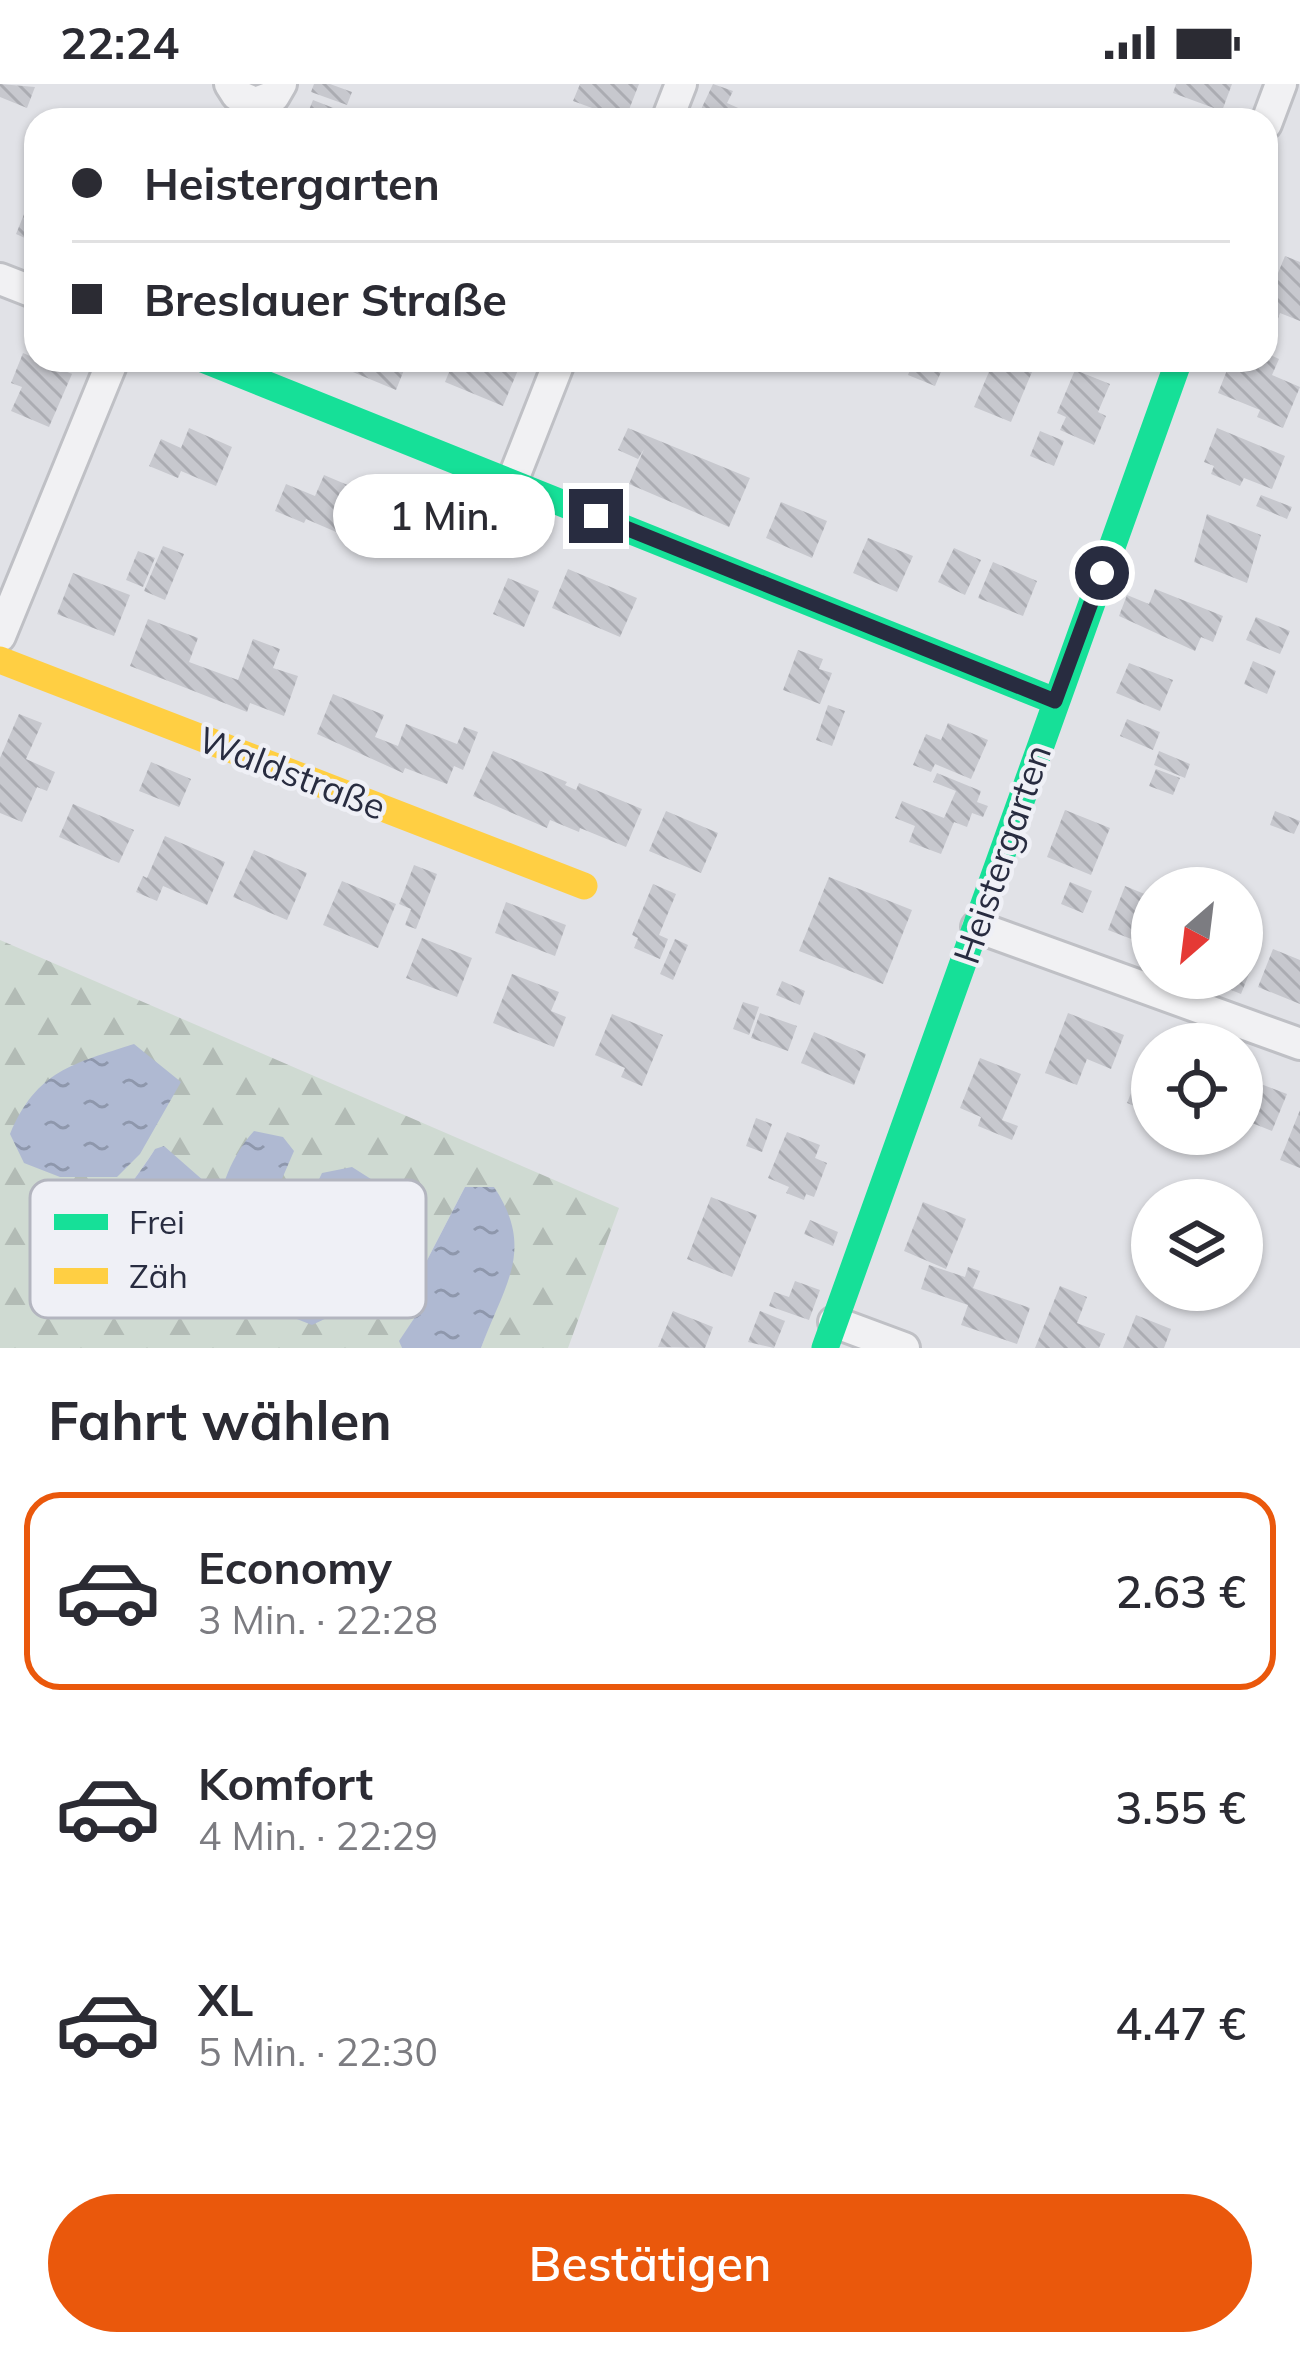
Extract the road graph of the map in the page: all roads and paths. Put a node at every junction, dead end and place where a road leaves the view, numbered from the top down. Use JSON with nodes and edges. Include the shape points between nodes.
{"nodes":[{"id":1,"x":230,"y":84,"type":"edge"},
{"id":2,"x":281,"y":84,"type":"edge"},
{"id":3,"x":108,"y":372,"type":"edge"},
{"id":4,"x":236,"y":372,"type":"edge"},
{"id":5,"x":555,"y":372,"type":"edge"},
{"id":6,"x":1175,"y":372,"type":"edge"},
{"id":7,"x":512,"y":482,"type":"junction"},
{"id":8,"x":0,"y":636,"type":"edge"},
{"id":9,"x":0,"y":660,"type":"edge"},
{"id":10,"x":1055,"y":701,"type":"junction"},
{"id":11,"x":584,"y":886,"type":"dead end"},
{"id":12,"x":977,"y":927,"type":"junction"},
{"id":13,"x":1300,"y":1044,"type":"edge"},
{"id":14,"x":829,"y":1335,"type":"edge"},
{"id":15,"x":904,"y":1348,"type":"edge"}],
"edges":[{"from":1,"to":2,"type":"street","via":[[255,103]]},
{"from":3,"to":8,"type":"street"},
{"from":4,"to":7,"type":"street"},
{"from":5,"to":7,"type":"street"},
{"from":6,"to":10,"type":"street","name":"Heistergarten"},
{"from":7,"to":10,"type":"street"},
{"from":9,"to":11,"type":"street","name":"Waldstraße"},
{"from":10,"to":12,"type":"street","name":"Heistergarten"},
{"from":12,"to":13,"type":"street"},
{"from":12,"to":14,"type":"street","name":"Heistergarten"},
{"from":14,"to":15,"type":"street"}]}
